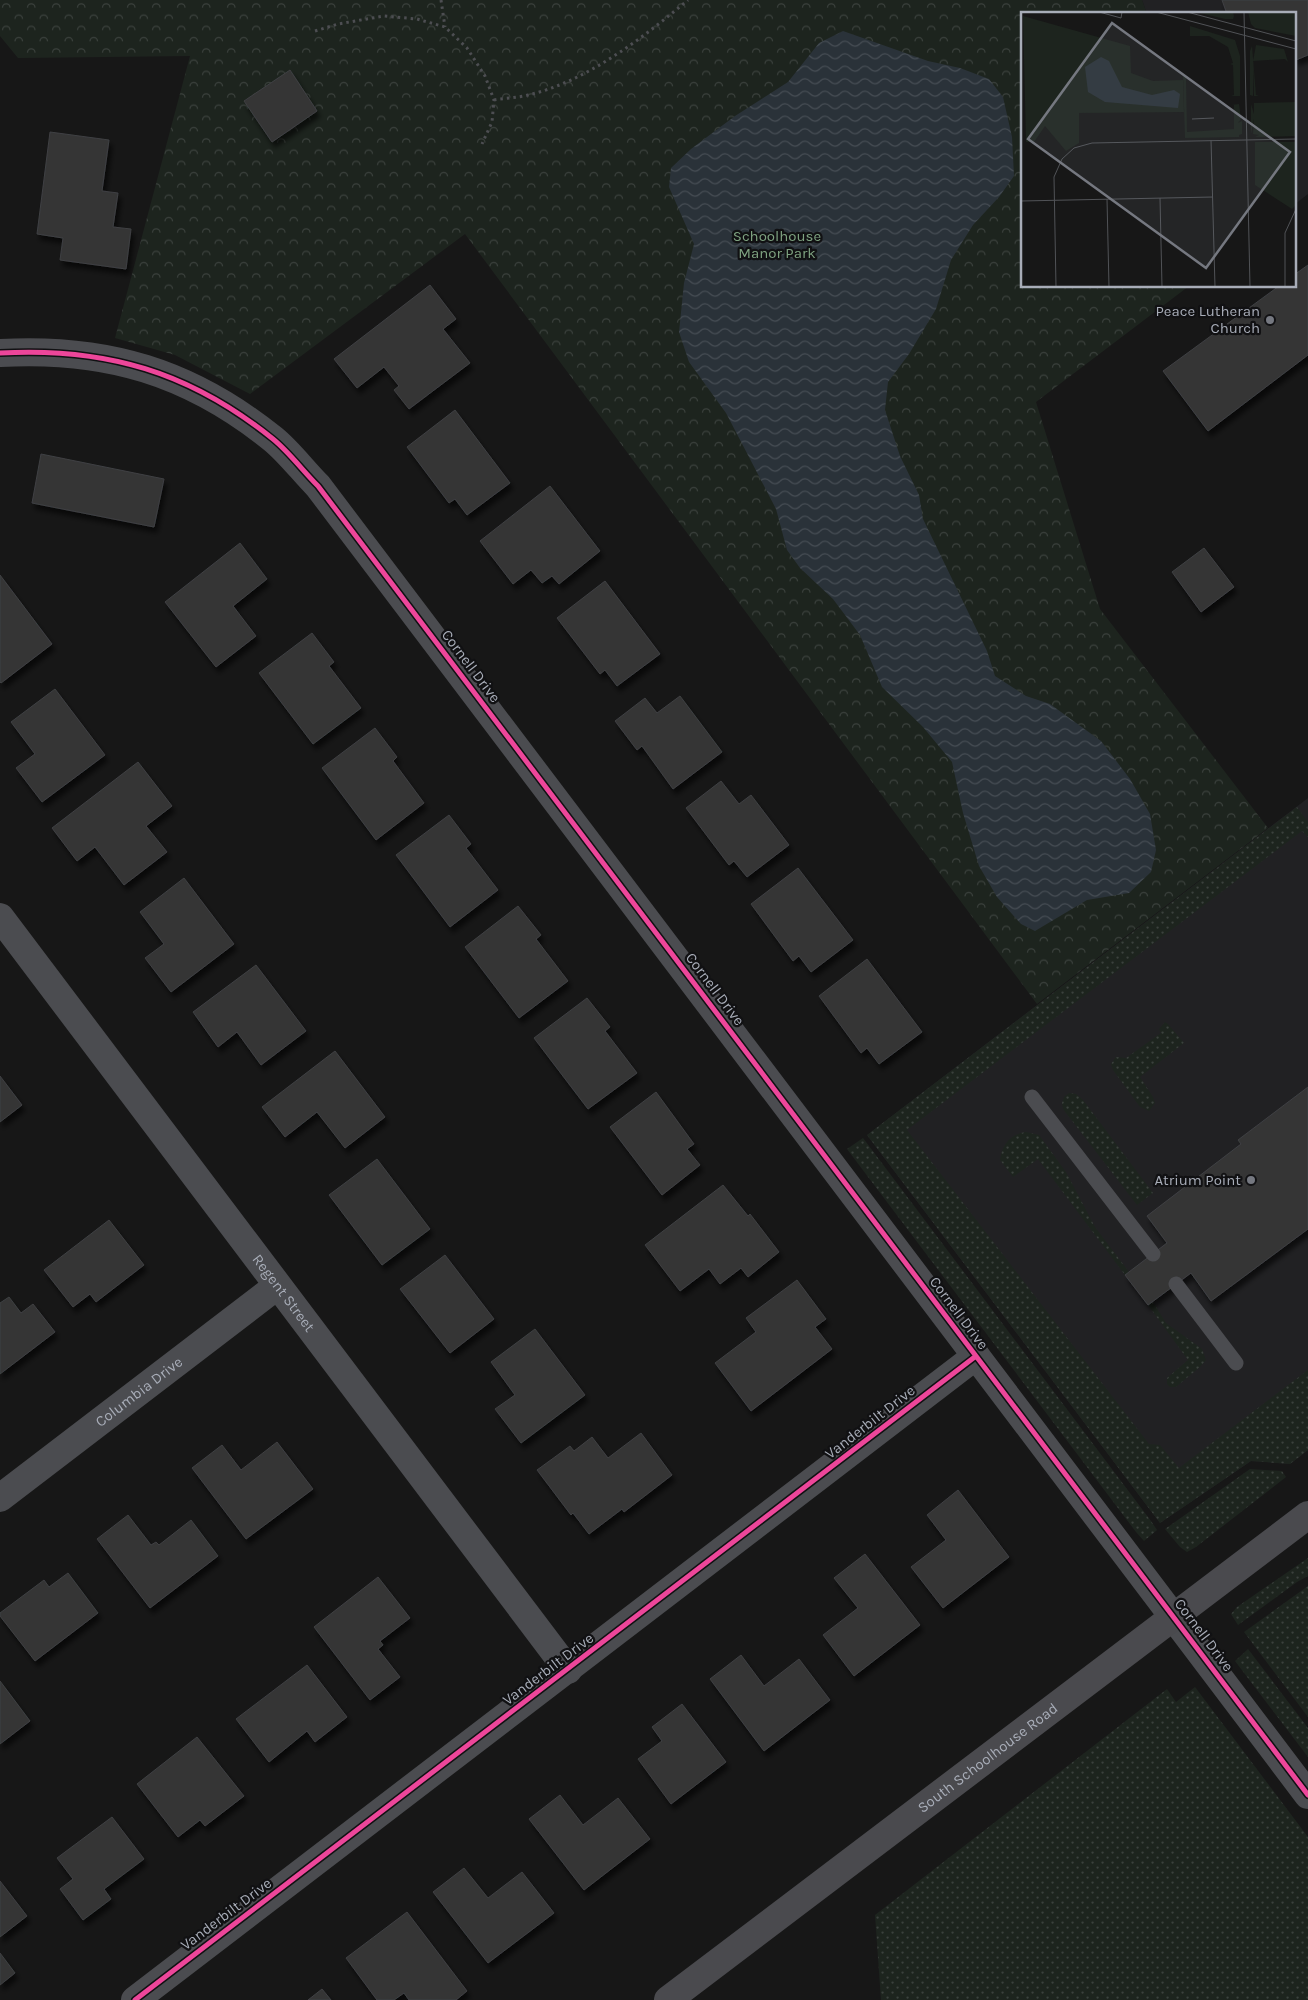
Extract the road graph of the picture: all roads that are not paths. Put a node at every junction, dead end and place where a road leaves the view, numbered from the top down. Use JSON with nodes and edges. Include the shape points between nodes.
{"nodes":[{"id":1,"x":0,"y":353,"type":"edge"},
{"id":2,"x":0,"y":917,"type":"edge"},
{"id":3,"x":1032,"y":1097,"type":"dead end"},
{"id":4,"x":1153,"y":1254,"type":"dead end"},
{"id":5,"x":1176,"y":1284,"type":"dead end"},
{"id":6,"x":277,"y":1286,"type":"junction"},
{"id":7,"x":976,"y":1356,"type":"junction"},
{"id":8,"x":1236,"y":1363,"type":"dead end"},
{"id":9,"x":0,"y":1498,"type":"edge"},
{"id":10,"x":1308,"y":1515,"type":"edge"},
{"id":11,"x":1174,"y":1617,"type":"junction"},
{"id":12,"x":568,"y":1670,"type":"junction"},
{"id":13,"x":1308,"y":1795,"type":"edge"},
{"id":14,"x":135,"y":2000,"type":"edge"},
{"id":15,"x":668,"y":2000,"type":"edge"}],
"edges":[{"from":1,"to":7,"type":"street","name":"Cornell Drive","via":[[35,351],[90,355],[139,366],[185,383],[232,410],[274,440],[318,486],[374,559]]},
{"from":2,"to":6,"type":"street","name":"Regent Street"},
{"from":3,"to":4,"type":"lane"},
{"from":5,"to":8,"type":"lane"},
{"from":6,"to":9,"type":"street","name":"Columbia Drive"},
{"from":6,"to":12,"type":"street","name":"Regent Street"},
{"from":7,"to":11,"type":"street","name":"Cornell Drive"},
{"from":7,"to":12,"type":"street","name":"Vanderbilt Drive"},
{"from":10,"to":11,"type":"street","name":"South Schoolhouse Road"},
{"from":11,"to":13,"type":"street","name":"Cornell Drive"},
{"from":11,"to":15,"type":"street","name":"South Schoolhouse Road"},
{"from":12,"to":14,"type":"street","name":"Vanderbilt Drive"}]}
